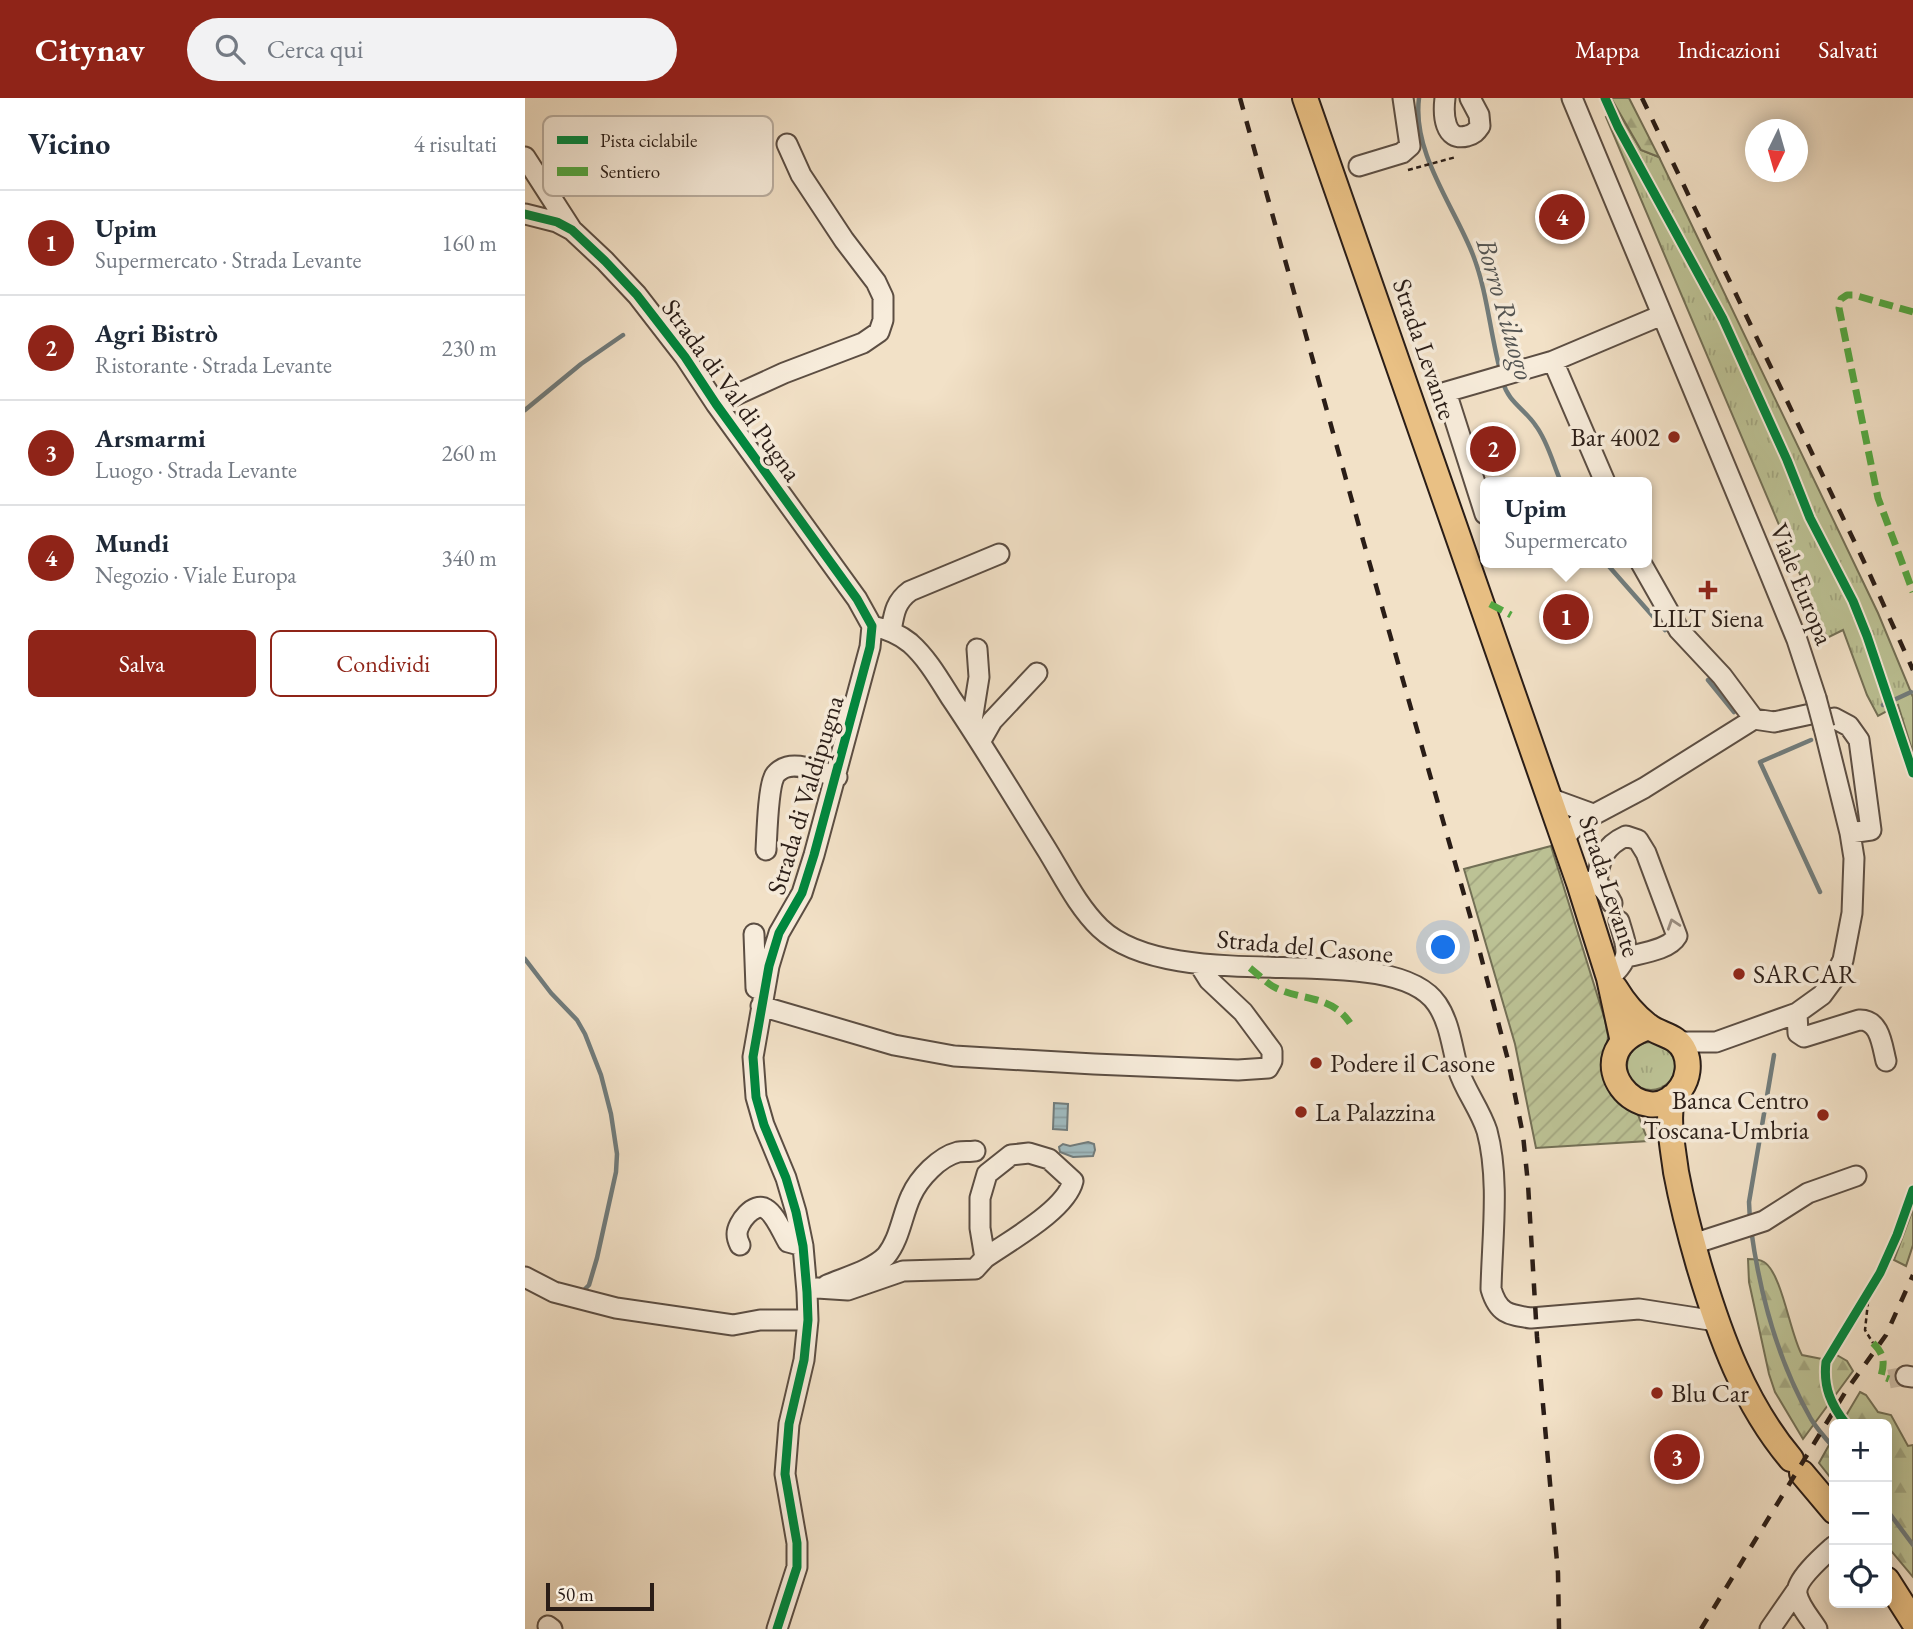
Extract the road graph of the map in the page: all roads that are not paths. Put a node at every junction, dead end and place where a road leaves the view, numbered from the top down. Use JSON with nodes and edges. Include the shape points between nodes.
{"nodes":[{"id":1,"x":1306,"y":98,"type":"edge"},
{"id":2,"x":1403,"y":98,"type":"edge"},
{"id":3,"x":1445,"y":98,"type":"edge"},
{"id":4,"x":1470,"y":98,"type":"edge"},
{"id":5,"x":1572,"y":98,"type":"edge"},
{"id":6,"x":787,"y":144,"type":"dead end"},
{"id":7,"x":525,"y":157,"type":"edge"},
{"id":8,"x":1359,"y":166,"type":"dead end"},
{"id":9,"x":543,"y":185,"type":"edge"},
{"id":10,"x":550,"y":196,"type":"edge"},
{"id":11,"x":525,"y":214,"type":"edge"},
{"id":12,"x":572,"y":230,"type":"junction"},
{"id":13,"x":1663,"y":315,"type":"junction"},
{"id":14,"x":1553,"y":361,"type":"junction"},
{"id":15,"x":716,"y":404,"type":"junction"},
{"id":16,"x":1603,"y":477,"type":"edge"},
{"id":17,"x":1480,"y":496,"type":"edge"},
{"id":18,"x":999,"y":554,"type":"dead end"},
{"id":19,"x":1644,"y":568,"type":"edge"},
{"id":20,"x":882,"y":629,"type":"junction"},
{"id":21,"x":977,"y":649,"type":"dead end"},
{"id":22,"x":1037,"y":673,"type":"dead end"},
{"id":23,"x":1821,"y":715,"type":"junction"},
{"id":24,"x":1754,"y":719,"type":"junction"},
{"id":25,"x":976,"y":735,"type":"junction"},
{"id":26,"x":837,"y":777,"type":"junction"},
{"id":27,"x":1549,"y":798,"type":"junction"},
{"id":28,"x":1593,"y":814,"type":"junction"},
{"id":29,"x":1850,"y":833,"type":"junction"},
{"id":30,"x":1563,"y":839,"type":"junction"},
{"id":31,"x":766,"y":850,"type":"dead end"},
{"id":32,"x":1588,"y":883,"type":"junction"},
{"id":33,"x":754,"y":934,"type":"dead end"},
{"id":34,"x":1627,"y":957,"type":"junction"},
{"id":35,"x":1199,"y":964,"type":"junction"},
{"id":36,"x":1609,"y":978,"type":"junction"},
{"id":37,"x":761,"y":1002,"type":"junction"},
{"id":38,"x":1797,"y":1013,"type":"junction"},
{"id":39,"x":1649,"y":1027,"type":"junction"},
{"id":40,"x":1623,"y":1042,"type":"junction"},
{"id":41,"x":1678,"y":1042,"type":"junction"},
{"id":42,"x":1716,"y":1042,"type":"junction"},
{"id":43,"x":1886,"y":1061,"type":"dead end"},
{"id":44,"x":1686,"y":1076,"type":"junction"},
{"id":45,"x":1672,"y":1097,"type":"junction"},
{"id":46,"x":1643,"y":1103,"type":"junction"},
{"id":47,"x":975,"y":1151,"type":"dead end"},
{"id":48,"x":1675,"y":1161,"type":"junction"},
{"id":49,"x":1856,"y":1176,"type":"dead end"},
{"id":50,"x":1693,"y":1244,"type":"junction"},
{"id":51,"x":740,"y":1245,"type":"dead end"},
{"id":52,"x":803,"y":1246,"type":"junction"},
{"id":53,"x":985,"y":1258,"type":"junction"},
{"id":54,"x":525,"y":1277,"type":"edge"},
{"id":55,"x":812,"y":1290,"type":"junction"},
{"id":56,"x":808,"y":1320,"type":"junction"},
{"id":57,"x":1716,"y":1321,"type":"junction"},
{"id":58,"x":1829,"y":1505,"type":"edge"},
{"id":59,"x":1829,"y":1551,"type":"edge"},
{"id":60,"x":1892,"y":1583,"type":"edge"},
{"id":61,"x":1892,"y":1586,"type":"edge"},
{"id":62,"x":1797,"y":1590,"type":"junction"},
{"id":63,"x":1913,"y":1605,"type":"edge"},
{"id":64,"x":1913,"y":1621,"type":"edge"},
{"id":65,"x":777,"y":1629,"type":"edge"},
{"id":66,"x":1770,"y":1629,"type":"edge"},
{"id":67,"x":1817,"y":1629,"type":"edge"}],
"edges":[{"from":1,"to":27,"type":"main road","name":"Strada Levante"},
{"from":2,"to":8,"type":"street","via":[[1410,146],[1402,153]]},
{"from":3,"to":4,"type":"street","via":[[1447,127],[1458,138],[1473,135],[1480,126]]},
{"from":5,"to":13,"type":"street","name":"Viale Europa"},
{"from":6,"to":15,"type":"street","via":[[801,175],[876,282],[883,297],[880,332]]},
{"from":7,"to":9,"type":"street"},
{"from":10,"to":12,"type":"street"},
{"from":11,"to":12,"type":"street","name":"Strada di Val di Pugna"},
{"from":12,"to":15,"type":"street","name":"Strada di Val di Pugna","via":[[637,296]]},
{"from":13,"to":14,"type":"street"},
{"from":13,"to":23,"type":"street","name":"Viale Europa","via":[[1787,617]]},
{"from":14,"to":16,"type":"street"},
{"from":14,"to":17,"type":"street","via":[[1446,392]]},
{"from":15,"to":20,"type":"street","name":"Strada di Val di Pugna"},
{"from":18,"to":20,"type":"street","name":"Strada di Valdipugna","via":[[910,591],[900,598]]},
{"from":19,"to":24,"type":"street","via":[[1679,630]]},
{"from":20,"to":25,"type":"street","name":"Strada del Casone","via":[[911,644],[925,658]]},
{"from":20,"to":26,"type":"street","name":"Strada di Valdipugna","via":[[870,648]]},
{"from":21,"to":25,"type":"street"},
{"from":22,"to":25,"type":"street"},
{"from":23,"to":24,"type":"street","via":[[1774,722]]},
{"from":23,"to":29,"type":"street","name":"Viale Europa"},
{"from":23,"to":29,"type":"street","via":[[1853,729],[1861,745],[1871,830]]},
{"from":24,"to":28,"type":"street","via":[[1644,788]]},
{"from":25,"to":35,"type":"street","name":"Strada del Casone","via":[[1077,900],[1101,929],[1133,948]]},
{"from":26,"to":31,"type":"street","via":[[798,767],[780,770],[771,790]]},
{"from":26,"to":37,"type":"street","name":"Strada di Valdipugna","via":[[801,892],[779,933]]},
{"from":27,"to":28,"type":"street"},
{"from":27,"to":30,"type":"main road","name":"Strada Levante"},
{"from":28,"to":30,"type":"street"},
{"from":29,"to":38,"type":"street","name":"Viale Europa","via":[[1854,870],[1847,949],[1828,988]]},
{"from":30,"to":32,"type":"main road","name":"Strada Levante"},
{"from":32,"to":34,"type":"street","via":[[1603,888],[1616,912]]},
{"from":34,"to":32,"type":"street","one_way":true,"via":[[1664,946],[1677,936],[1638,840],[1626,835],[1609,846]]},
{"from":32,"to":36,"type":"main road","name":"Strada Levante"},
{"from":33,"to":37,"type":"street","via":[[756,988]]},
{"from":34,"to":36,"type":"street"},
{"from":35,"to":37,"type":"street","via":[[1272,1051],[1268,1068],[943,1055]]},
{"from":35,"to":57,"type":"street","name":"Strada del Casone","via":[[1347,970],[1395,977],[1421,989],[1436,1003],[1492,1151],[1491,1289],[1502,1310],[1531,1318],[1649,1309]]},
{"from":36,"to":39,"type":"main road","name":"Strada Levante","via":[[1624,1003]]},
{"from":36,"to":40,"type":"main road","name":"Strada Levante"},
{"from":37,"to":52,"type":"street","name":"Strada di Valdipugna","via":[[753,1056],[756,1097],[786,1178]]},
{"from":38,"to":42,"type":"street","name":"Viale Europa"},
{"from":38,"to":43,"type":"street","via":[[1798,1033],[1804,1037],[1867,1020],[1879,1034]]},
{"from":39,"to":40,"type":"main road"},
{"from":39,"to":41,"type":"main road","name":"Strada Levante"},
{"from":40,"to":46,"type":"main road","name":"Strada Levante","via":[[1614,1058],[1614,1076],[1628,1096]]},
{"from":41,"to":42,"type":"street","name":"Viale Europa"},
{"from":41,"to":44,"type":"main road","via":[[1686,1054]]},
{"from":42,"to":44,"type":"street","name":"Viale Europa","via":[[1692,1063]]},
{"from":44,"to":45,"type":"main road"},
{"from":45,"to":46,"type":"main road"},
{"from":45,"to":48,"type":"main road","name":"Strada Levante"},
{"from":46,"to":48,"type":"main road","name":"Strada Levante"},
{"from":47,"to":55,"type":"street","via":[[958,1152],[926,1174],[912,1193],[896,1240],[878,1263]]},
{"from":48,"to":50,"type":"main road","name":"Strada Levante"},
{"from":49,"to":50,"type":"street","via":[[1808,1193],[1764,1221]]},
{"from":50,"to":57,"type":"main road","name":"Strada Levante"},
{"from":51,"to":52,"type":"street","via":[[739,1225],[761,1206],[768,1209],[788,1242]]},
{"from":52,"to":55,"type":"street","name":"Strada di Valdipugna"},
{"from":53,"to":53,"type":"street","via":[[980,1198],[987,1174],[1011,1155],[1029,1153],[1049,1160],[1073,1181],[1071,1190],[1046,1216]]},
{"from":53,"to":55,"type":"street","via":[[975,1269],[903,1271],[848,1290]]},
{"from":54,"to":56,"type":"street","via":[[577,1300],[615,1308],[733,1325]]},
{"from":55,"to":56,"type":"street","name":"Strada di Valdipugna"},
{"from":56,"to":65,"type":"street","name":"Strada di Valdipugna","via":[[785,1474],[797,1567]]},
{"from":57,"to":58,"type":"main road","name":"Strada Levante","via":[[1747,1395]]},
{"from":59,"to":62,"type":"street"},
{"from":60,"to":63,"type":"main road"},
{"from":61,"to":64,"type":"main road"},
{"from":62,"to":66,"type":"street"},
{"from":62,"to":67,"type":"street"}]}
